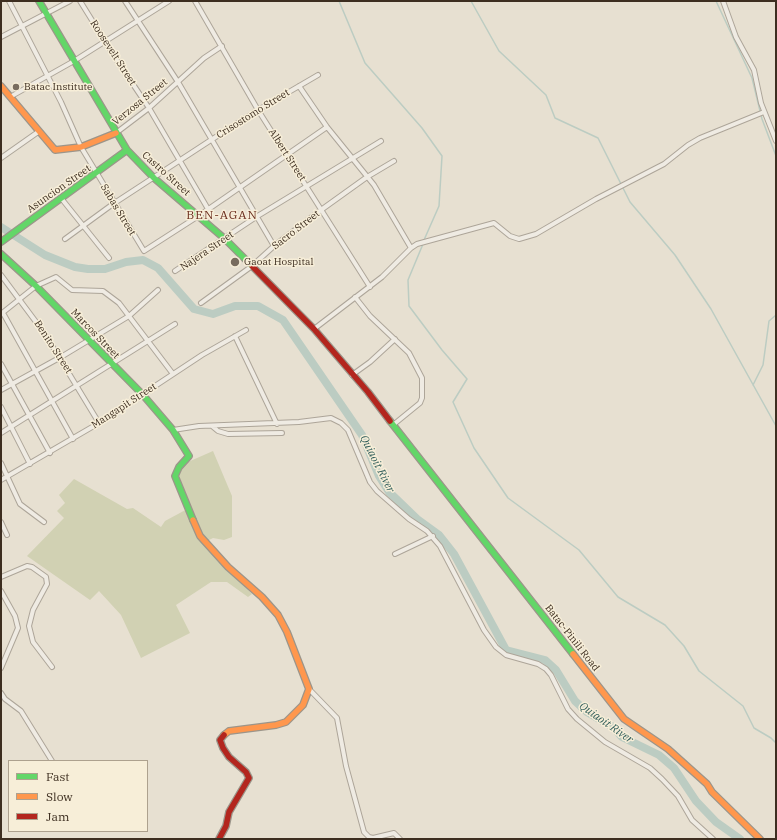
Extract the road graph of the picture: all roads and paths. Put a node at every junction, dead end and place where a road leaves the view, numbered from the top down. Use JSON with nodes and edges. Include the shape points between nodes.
{"nodes":[{"id":1,"x":9,"y":1,"type":"edge"},
{"id":2,"x":39,"y":1,"type":"edge"},
{"id":3,"x":70,"y":1,"type":"edge"},
{"id":4,"x":80,"y":1,"type":"edge"},
{"id":5,"x":125,"y":1,"type":"edge"},
{"id":6,"x":169,"y":1,"type":"edge"},
{"id":7,"x":195,"y":1,"type":"edge"},
{"id":8,"x":723,"y":1,"type":"edge"},
{"id":9,"x":46,"y":13,"type":"junction"},
{"id":10,"x":139,"y":20,"type":"junction"},
{"id":11,"x":22,"y":26,"type":"junction"},
{"id":12,"x":1,"y":37,"type":"edge"},
{"id":13,"x":105,"y":42,"type":"junction"},
{"id":14,"x":222,"y":46,"type":"junction"},
{"id":15,"x":74,"y":61,"type":"junction"},
{"id":16,"x":318,"y":75,"type":"dead end"},
{"id":17,"x":47,"y":77,"type":"junction"},
{"id":18,"x":178,"y":82,"type":"junction"},
{"id":19,"x":1,"y":86,"type":"edge"},
{"id":20,"x":299,"y":86,"type":"junction"},
{"id":21,"x":10,"y":97,"type":"junction"},
{"id":22,"x":149,"y":108,"type":"junction"},
{"id":23,"x":258,"y":110,"type":"junction"},
{"id":24,"x":762,"y":113,"type":"junction"},
{"id":25,"x":327,"y":127,"type":"junction"},
{"id":26,"x":38,"y":132,"type":"junction"},
{"id":27,"x":116,"y":133,"type":"junction"},
{"id":28,"x":211,"y":140,"type":"junction"},
{"id":29,"x":381,"y":141,"type":"dead end"},
{"id":30,"x":776,"y":141,"type":"edge"},
{"id":31,"x":81,"y":147,"type":"junction"},
{"id":32,"x":127,"y":150,"type":"junction"},
{"id":33,"x":286,"y":155,"type":"junction"},
{"id":34,"x":1,"y":158,"type":"edge"},
{"id":35,"x":351,"y":158,"type":"junction"},
{"id":36,"x":394,"y":160,"type":"dead end"},
{"id":37,"x":180,"y":161,"type":"junction"},
{"id":38,"x":96,"y":174,"type":"junction"},
{"id":39,"x":367,"y":177,"type":"junction"},
{"id":40,"x":154,"y":178,"type":"junction"},
{"id":41,"x":308,"y":186,"type":"junction"},
{"id":42,"x":239,"y":187,"type":"junction"},
{"id":43,"x":61,"y":198,"type":"junction"},
{"id":44,"x":113,"y":204,"type":"junction"},
{"id":45,"x":208,"y":209,"type":"junction"},
{"id":46,"x":322,"y":210,"type":"junction"},
{"id":47,"x":200,"y":215,"type":"junction"},
{"id":48,"x":256,"y":218,"type":"junction"},
{"id":49,"x":82,"y":226,"type":"junction"},
{"id":50,"x":65,"y":239,"type":"dead end"},
{"id":51,"x":225,"y":239,"type":"junction"},
{"id":52,"x":1,"y":242,"type":"edge"},
{"id":53,"x":274,"y":246,"type":"junction"},
{"id":54,"x":411,"y":248,"type":"junction"},
{"id":55,"x":1,"y":254,"type":"edge"},
{"id":56,"x":109,"y":258,"type":"dead end"},
{"id":57,"x":252,"y":266,"type":"junction"},
{"id":58,"x":175,"y":272,"type":"dead end"},
{"id":59,"x":1,"y":276,"type":"edge"},
{"id":60,"x":36,"y":286,"type":"junction"},
{"id":61,"x":370,"y":287,"type":"junction"},
{"id":62,"x":158,"y":290,"type":"dead end"},
{"id":63,"x":355,"y":297,"type":"junction"},
{"id":64,"x":21,"y":300,"type":"junction"},
{"id":65,"x":201,"y":303,"type":"dead end"},
{"id":66,"x":2,"y":314,"type":"edge"},
{"id":67,"x":129,"y":316,"type":"junction"},
{"id":68,"x":175,"y":324,"type":"dead end"},
{"id":69,"x":314,"y":329,"type":"junction"},
{"id":70,"x":246,"y":330,"type":"dead end"},
{"id":71,"x":235,"y":336,"type":"junction"},
{"id":72,"x":395,"y":338,"type":"junction"},
{"id":73,"x":89,"y":341,"type":"junction"},
{"id":74,"x":148,"y":342,"type":"junction"},
{"id":75,"x":61,"y":357,"type":"junction"},
{"id":76,"x":1,"y":364,"type":"edge"},
{"id":77,"x":111,"y":364,"type":"junction"},
{"id":78,"x":36,"y":370,"type":"junction"},
{"id":79,"x":173,"y":374,"type":"junction"},
{"id":80,"x":352,"y":375,"type":"junction"},
{"id":81,"x":12,"y":384,"type":"junction"},
{"id":82,"x":77,"y":386,"type":"junction"},
{"id":83,"x":1,"y":390,"type":"edge"},
{"id":84,"x":143,"y":395,"type":"junction"},
{"id":85,"x":53,"y":400,"type":"junction"},
{"id":86,"x":1,"y":407,"type":"edge"},
{"id":87,"x":29,"y":416,"type":"junction"},
{"id":88,"x":99,"y":423,"type":"junction"},
{"id":89,"x":278,"y":424,"type":"junction"},
{"id":90,"x":393,"y":425,"type":"junction"},
{"id":91,"x":212,"y":426,"type":"junction"},
{"id":92,"x":12,"y":427,"type":"junction"},
{"id":93,"x":173,"y":430,"type":"junction"},
{"id":94,"x":1,"y":433,"type":"edge"},
{"id":95,"x":282,"y":433,"type":"dead end"},
{"id":96,"x":73,"y":439,"type":"junction"},
{"id":97,"x":50,"y":453,"type":"junction"},
{"id":98,"x":1,"y":463,"type":"edge"},
{"id":99,"x":30,"y":464,"type":"junction"},
{"id":100,"x":7,"y":476,"type":"junction"},
{"id":101,"x":1,"y":480,"type":"edge"},
{"id":102,"x":1,"y":522,"type":"edge"},
{"id":103,"x":44,"y":522,"type":"dead end"},
{"id":104,"x":7,"y":535,"type":"dead end"},
{"id":105,"x":433,"y":536,"type":"junction"},
{"id":106,"x":395,"y":554,"type":"dead end"},
{"id":107,"x":1,"y":577,"type":"edge"},
{"id":108,"x":1,"y":591,"type":"edge"},
{"id":109,"x":52,"y":667,"type":"dead end"},
{"id":110,"x":1,"y":668,"type":"edge"},
{"id":111,"x":309,"y":689,"type":"junction"},
{"id":112,"x":1,"y":693,"type":"edge"},
{"id":113,"x":51,"y":760,"type":"edge"},
{"id":114,"x":219,"y":839,"type":"edge"},
{"id":115,"x":400,"y":839,"type":"edge"},
{"id":116,"x":713,"y":839,"type":"edge"},
{"id":117,"x":760,"y":839,"type":"edge"}],
"edges":[{"from":1,"to":11,"type":"street","name":"Sabas Street"},
{"from":2,"to":9,"type":"main road","name":"Castro Street"},
{"from":3,"to":9,"type":"street"},
{"from":4,"to":13,"type":"street","name":"Roosevelt Street"},
{"from":5,"to":10,"type":"street"},
{"from":6,"to":10,"type":"street"},
{"from":7,"to":14,"type":"street","name":"Albert Street"},
{"from":8,"to":24,"type":"street","via":[[736,37],[754,70]]},
{"from":9,"to":11,"type":"street"},
{"from":9,"to":15,"type":"main road","name":"Castro Street"},
{"from":10,"to":13,"type":"street"},
{"from":10,"to":18,"type":"street"},
{"from":11,"to":12,"type":"street"},
{"from":11,"to":17,"type":"street","name":"Sabas Street"},
{"from":13,"to":15,"type":"street"},
{"from":13,"to":22,"type":"street","name":"Roosevelt Street"},
{"from":14,"to":18,"type":"street","name":"Verzosa Street","via":[[204,58]]},
{"from":14,"to":23,"type":"street","name":"Albert Street"},
{"from":15,"to":17,"type":"street"},
{"from":15,"to":27,"type":"main road","name":"Castro Street"},
{"from":16,"to":20,"type":"street"},
{"from":17,"to":21,"type":"street"},
{"from":17,"to":31,"type":"street","name":"Sabas Street"},
{"from":18,"to":22,"type":"street","name":"Verzosa Street"},
{"from":18,"to":28,"type":"street"},
{"from":19,"to":21,"type":"main road"},
{"from":20,"to":23,"type":"street","name":"Crisostomo Street"},
{"from":20,"to":25,"type":"street","name":"Crisostomo Street"},
{"from":21,"to":26,"type":"main road"},
{"from":22,"to":27,"type":"street","name":"Verzosa Street"},
{"from":22,"to":37,"type":"street","name":"Roosevelt Street"},
{"from":23,"to":28,"type":"street","name":"Crisostomo Street"},
{"from":23,"to":33,"type":"street","name":"Albert Street"},
{"from":24,"to":30,"type":"street"},
{"from":24,"to":54,"type":"street","via":[[688,144],[664,164],[526,238],[510,236],[494,223]]},
{"from":25,"to":33,"type":"street"},
{"from":25,"to":35,"type":"street","name":"Crisostomo Street"},
{"from":26,"to":31,"type":"main road","name":"Verzosa Street","via":[[55,150]]},
{"from":26,"to":34,"type":"street"},
{"from":27,"to":31,"type":"main road","name":"Verzosa Street"},
{"from":27,"to":32,"type":"main road","name":"Castro Street"},
{"from":28,"to":37,"type":"street","name":"Crisostomo Street"},
{"from":28,"to":42,"type":"street"},
{"from":29,"to":35,"type":"street","name":"Najera Street"},
{"from":31,"to":38,"type":"street","name":"Sabas Street"},
{"from":32,"to":38,"type":"main road","name":"Asuncion Street"},
{"from":32,"to":40,"type":"main road","name":"Castro Street"},
{"from":33,"to":41,"type":"street","name":"Albert Street"},
{"from":33,"to":42,"type":"street"},
{"from":35,"to":39,"type":"street","name":"Crisostomo Street"},
{"from":35,"to":41,"type":"street","name":"Najera Street"},
{"from":36,"to":39,"type":"street","name":"Sacro Street"},
{"from":37,"to":40,"type":"street","name":"Crisostomo Street"},
{"from":37,"to":45,"type":"street","name":"Roosevelt Street"},
{"from":38,"to":43,"type":"main road","name":"Asuncion Street"},
{"from":38,"to":44,"type":"street","name":"Sabas Street"},
{"from":39,"to":46,"type":"street","name":"Sacro Street"},
{"from":39,"to":54,"type":"street","name":"Crisostomo Street"},
{"from":40,"to":44,"type":"street","name":"Crisostomo Street"},
{"from":40,"to":47,"type":"main road","name":"Castro Street"},
{"from":41,"to":46,"type":"street","name":"Albert Street"},
{"from":41,"to":48,"type":"street","name":"Najera Street"},
{"from":42,"to":45,"type":"street"},
{"from":42,"to":48,"type":"street"},
{"from":43,"to":49,"type":"street"},
{"from":43,"to":52,"type":"main road","name":"Asuncion Street"},
{"from":44,"to":47,"type":"street","name":"Sabas Street","via":[[144,251]]},
{"from":44,"to":49,"type":"street","name":"Crisostomo Street"},
{"from":45,"to":47,"type":"street"},
{"from":46,"to":53,"type":"street","name":"Sacro Street"},
{"from":46,"to":61,"type":"street","name":"Albert Street"},
{"from":47,"to":51,"type":"main road","name":"Castro Street"},
{"from":48,"to":51,"type":"street","name":"Najera Street"},
{"from":48,"to":53,"type":"street"},
{"from":49,"to":50,"type":"street","name":"Crisostomo Street"},
{"from":49,"to":56,"type":"street"},
{"from":51,"to":57,"type":"main road","name":"Castro Street"},
{"from":51,"to":58,"type":"street","name":"Najera Street"},
{"from":53,"to":57,"type":"street","name":"Sacro Street"},
{"from":54,"to":61,"type":"street","via":[[391,270]]},
{"from":55,"to":60,"type":"main road","name":"Marcos Street"},
{"from":57,"to":65,"type":"street","name":"Sacro Street"},
{"from":57,"to":69,"type":"main road","name":"Castro Street"},
{"from":59,"to":64,"type":"street","name":"Benito Street"},
{"from":60,"to":64,"type":"street"},
{"from":60,"to":67,"type":"street","via":[[56,277],[72,290],[103,291],[119,303]]},
{"from":60,"to":73,"type":"main road","name":"Marcos Street"},
{"from":61,"to":63,"type":"street"},
{"from":62,"to":67,"type":"street"},
{"from":63,"to":69,"type":"street"},
{"from":63,"to":72,"type":"street","via":[[370,316]]},
{"from":64,"to":66,"type":"street"},
{"from":64,"to":75,"type":"street","name":"Benito Street"},
{"from":66,"to":78,"type":"street"},
{"from":67,"to":73,"type":"street"},
{"from":67,"to":74,"type":"street"},
{"from":68,"to":74,"type":"street"},
{"from":69,"to":80,"type":"main road","name":"Castro Street"},
{"from":70,"to":71,"type":"street","name":"Mangapit Street"},
{"from":71,"to":79,"type":"street","name":"Mangapit Street"},
{"from":71,"to":89,"type":"street"},
{"from":72,"to":80,"type":"street"},
{"from":72,"to":90,"type":"street","via":[[413,359],[423,384],[420,403]]},
{"from":73,"to":75,"type":"street"},
{"from":73,"to":77,"type":"main road","name":"Marcos Street"},
{"from":74,"to":77,"type":"street"},
{"from":74,"to":79,"type":"street"},
{"from":75,"to":78,"type":"street"},
{"from":75,"to":82,"type":"street","name":"Benito Street"},
{"from":76,"to":81,"type":"street"},
{"from":77,"to":82,"type":"street"},
{"from":77,"to":84,"type":"main road","name":"Marcos Street"},
{"from":78,"to":81,"type":"street"},
{"from":78,"to":85,"type":"street"},
{"from":79,"to":84,"type":"street","name":"Mangapit Street"},
{"from":80,"to":90,"type":"main road","name":"Castro Street"},
{"from":81,"to":83,"type":"street"},
{"from":81,"to":87,"type":"street"},
{"from":82,"to":85,"type":"street"},
{"from":82,"to":88,"type":"street","name":"Benito Street"},
{"from":84,"to":88,"type":"street","name":"Mangapit Street"},
{"from":84,"to":93,"type":"main road","name":"Marcos Street"},
{"from":85,"to":87,"type":"street"},
{"from":85,"to":96,"type":"street"},
{"from":86,"to":92,"type":"street"},
{"from":87,"to":92,"type":"street"},
{"from":87,"to":97,"type":"street"},
{"from":88,"to":96,"type":"street","name":"Mangapit Street"},
{"from":89,"to":91,"type":"street"},
{"from":89,"to":105,"type":"street","via":[[331,418],[341,423],[348,430],[370,482],[377,491]]},
{"from":90,"to":117,"type":"main road","name":"Batac-Pinili Road","via":[[442,491],[525,592],[618,713],[668,749],[707,784]]},
{"from":91,"to":93,"type":"street"},
{"from":91,"to":95,"type":"street","via":[[228,434]]},
{"from":92,"to":94,"type":"street"},
{"from":92,"to":99,"type":"street"},
{"from":93,"to":111,"type":"main road","name":"Marcos Street","via":[[189,456],[175,476],[200,536],[278,615]]},
{"from":96,"to":97,"type":"street","name":"Mangapit Street"},
{"from":97,"to":99,"type":"street","name":"Mangapit Street"},
{"from":98,"to":100,"type":"street"},
{"from":99,"to":100,"type":"street","name":"Mangapit Street"},
{"from":100,"to":101,"type":"street","name":"Mangapit Street"},
{"from":100,"to":103,"type":"street","via":[[20,504]]},
{"from":102,"to":104,"type":"street"},
{"from":105,"to":106,"type":"street"},
{"from":105,"to":116,"type":"street","via":[[484,630],[496,647],[506,655],[538,664],[546,669],[568,709],[577,719],[605,742],[650,768],[662,778],[678,796],[692,820]]},
{"from":107,"to":109,"type":"street","via":[[27,566],[46,577],[46,584],[31,614],[29,626],[33,642]]},
{"from":108,"to":110,"type":"street","via":[[15,616],[18,628]]},
{"from":111,"to":114,"type":"main road","via":[[303,704],[286,722],[229,731],[221,737],[221,744],[229,757],[249,778],[228,815],[227,824]]},
{"from":111,"to":115,"type":"street","via":[[338,718],[346,766],[364,832],[373,838],[394,833]]},
{"from":112,"to":113,"type":"street","via":[[21,711]]}]}
